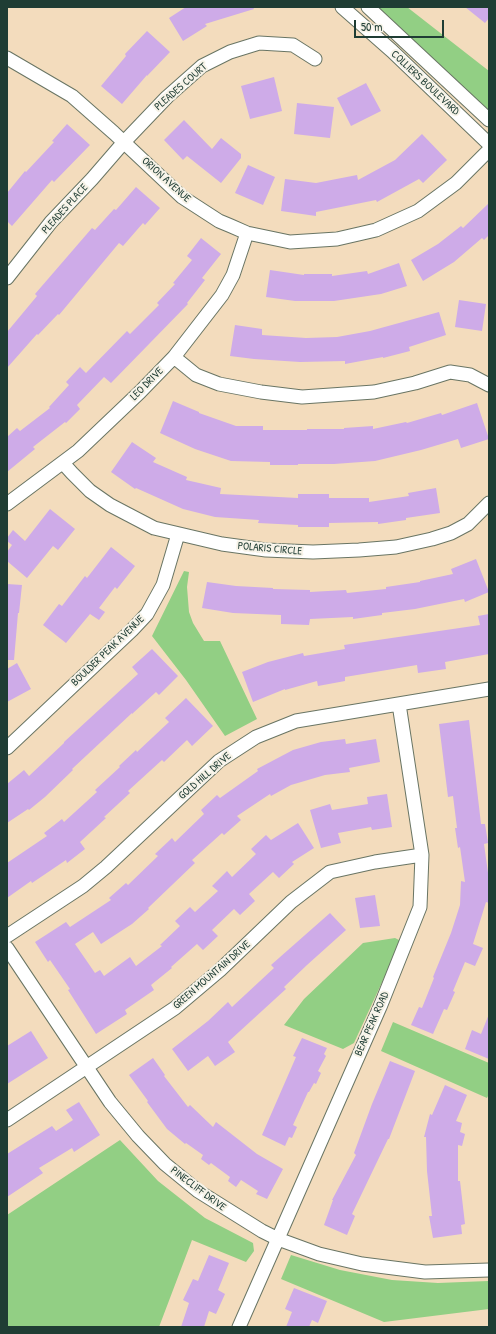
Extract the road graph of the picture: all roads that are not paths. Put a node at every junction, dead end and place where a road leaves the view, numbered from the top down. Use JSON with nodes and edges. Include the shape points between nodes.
{"nodes":[{"id":1,"x":342,"y":7,"type":"edge"},
{"id":2,"x":368,"y":7,"type":"edge"},
{"id":3,"x":7,"y":58,"type":"edge"},
{"id":4,"x":315,"y":59,"type":"dead end"},
{"id":5,"x":489,"y":120,"type":"edge"},
{"id":6,"x":124,"y":142,"type":"junction"},
{"id":7,"x":489,"y":144,"type":"edge"},
{"id":8,"x":489,"y":150,"type":"edge"},
{"id":9,"x":247,"y":233,"type":"junction"},
{"id":10,"x":7,"y":278,"type":"edge"},
{"id":11,"x":174,"y":357,"type":"junction"},
{"id":12,"x":489,"y":385,"type":"edge"},
{"id":13,"x":63,"y":463,"type":"junction"},
{"id":14,"x":489,"y":503,"type":"edge"},
{"id":15,"x":7,"y":504,"type":"edge"},
{"id":16,"x":178,"y":534,"type":"junction"},
{"id":17,"x":489,"y":689,"type":"edge"},
{"id":18,"x":399,"y":704,"type":"junction"},
{"id":19,"x":7,"y":748,"type":"edge"},
{"id":20,"x":422,"y":855,"type":"junction"},
{"id":21,"x":7,"y":936,"type":"edge"},
{"id":22,"x":7,"y":948,"type":"edge"},
{"id":23,"x":86,"y":1067,"type":"junction"},
{"id":24,"x":7,"y":1120,"type":"edge"},
{"id":25,"x":278,"y":1239,"type":"junction"},
{"id":26,"x":489,"y":1270,"type":"edge"},
{"id":27,"x":239,"y":1327,"type":"edge"}],
"edges":[{"from":1,"to":7,"type":"street","name":"COLLIERS BOULEVARD"},
{"from":2,"to":5,"type":"street","name":"COLLIERS BOULEVARD"},
{"from":3,"to":6,"type":"street","name":"ORION AVENUE","via":[[72,96]]},
{"from":4,"to":6,"type":"street","name":"PLEADES COURT","via":[[293,45],[259,43],[230,52],[202,66],[167,97]]},
{"from":6,"to":9,"type":"street","name":"ORION AVENUE","via":[[182,197],[219,221]]},
{"from":6,"to":10,"type":"street","name":"PLEADES PLACE","via":[[51,222]]},
{"from":8,"to":9,"type":"street","name":"ORION AVENUE","via":[[456,183],[418,211],[376,230],[337,239],[290,242]]},
{"from":9,"to":11,"type":"street","name":"LEO DRIVE","via":[[233,275],[222,295]]},
{"from":11,"to":12,"type":"street","via":[[196,375],[220,384],[302,397],[374,392],[450,372],[470,375]]},
{"from":11,"to":13,"type":"street","name":"LEO DRIVE"},
{"from":13,"to":15,"type":"street","name":"LEO DRIVE"},
{"from":13,"to":16,"type":"street","name":"POLARIS CIRCLE","via":[[90,491],[110,505],[154,528]]},
{"from":14,"to":16,"type":"street","name":"POLARIS CIRCLE","via":[[468,524],[451,533],[396,547],[313,552],[266,550]]},
{"from":16,"to":19,"type":"street","name":"BOULDER PEAK AVENUE","via":[[163,585],[147,614]]},
{"from":17,"to":18,"type":"street","name":"GOLD HILL DRIVE"},
{"from":18,"to":20,"type":"street","name":"BEAR PEAK ROAD"},
{"from":18,"to":21,"type":"street","name":"GOLD HILL DRIVE","via":[[296,721],[256,737],[219,761],[83,886]]},
{"from":20,"to":23,"type":"street","name":"GREEN MOUNTAIN DRIVE","via":[[330,872],[291,902],[220,970],[175,1008]]},
{"from":20,"to":25,"type":"street","name":"BEAR PEAK ROAD","via":[[420,907],[380,1008]]},
{"from":22,"to":23,"type":"street","name":"PINECLIFF DRIVE"},
{"from":23,"to":24,"type":"street","name":"GREEN MOUNTAIN DRIVE"},
{"from":23,"to":25,"type":"street","name":"PINECLIFF DRIVE","via":[[114,1108],[165,1164],[228,1211]]},
{"from":25,"to":26,"type":"street","name":"PINECLIFF DRIVE","via":[[319,1254],[362,1264],[425,1272]]},
{"from":25,"to":27,"type":"street","name":"BEAR PEAK ROAD"}]}
